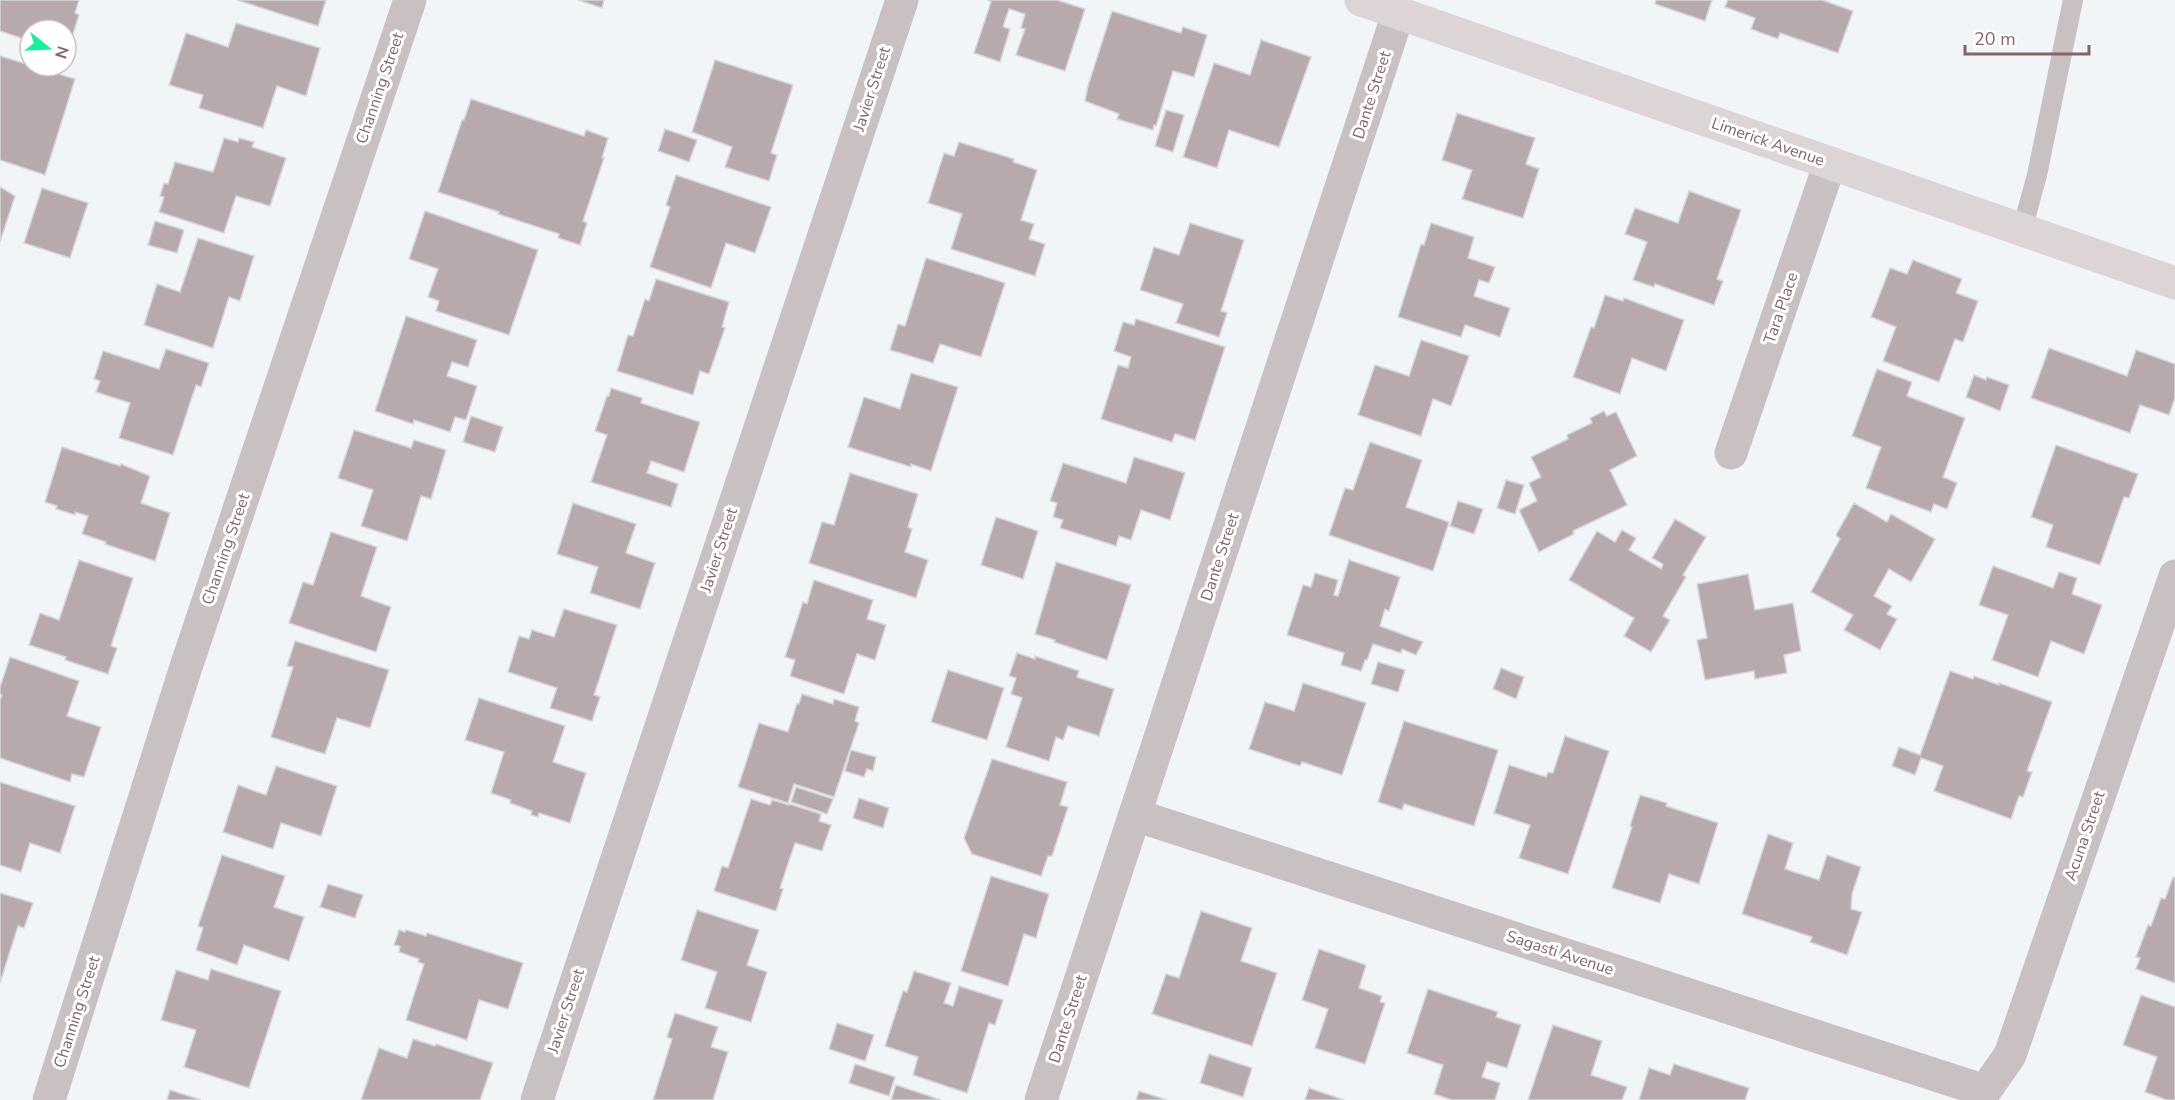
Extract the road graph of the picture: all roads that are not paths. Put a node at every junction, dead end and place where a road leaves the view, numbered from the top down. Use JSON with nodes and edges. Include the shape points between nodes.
{"nodes":[{"id":1,"x":410,"y":0,"type":"edge"},
{"id":2,"x":902,"y":0,"type":"edge"},
{"id":3,"x":1361,"y":0,"type":"edge"},
{"id":4,"x":2073,"y":0,"type":"edge"},
{"id":5,"x":1398,"y":14,"type":"junction"},
{"id":6,"x":1830,"y":164,"type":"junction"},
{"id":7,"x":2022,"y":230,"type":"junction"},
{"id":8,"x":2175,"y":283,"type":"edge"},
{"id":9,"x":1731,"y":453,"type":"dead end"},
{"id":10,"x":2175,"y":576,"type":"edge"},
{"id":11,"x":1135,"y":815,"type":"junction"},
{"id":12,"x":1985,"y":1090,"type":"joint"},
{"id":13,"x":49,"y":1100,"type":"edge"},
{"id":14,"x":537,"y":1100,"type":"edge"},
{"id":15,"x":1041,"y":1100,"type":"edge"}],
"edges":[{"from":1,"to":13,"type":"street","name":"Channing Street","via":[[185,670]]},
{"from":2,"to":14,"type":"street","name":"Javier Street"},
{"from":3,"to":5,"type":"main road","name":"Limerick Avenue"},
{"from":4,"to":7,"type":"lane"},
{"from":5,"to":6,"type":"main road","name":"Limerick Avenue"},
{"from":5,"to":11,"type":"street","name":"Dante Street"},
{"from":6,"to":7,"type":"main road","name":"Limerick Avenue"},
{"from":6,"to":9,"type":"street","name":"Tara Place"},
{"from":7,"to":8,"type":"main road","name":"Limerick Avenue"},
{"from":10,"to":12,"type":"street","name":"Acuna Street","via":[[2010,1055]]},
{"from":11,"to":12,"type":"street","name":"Sagasti Avenue"},
{"from":11,"to":15,"type":"street","name":"Dante Street"}]}
